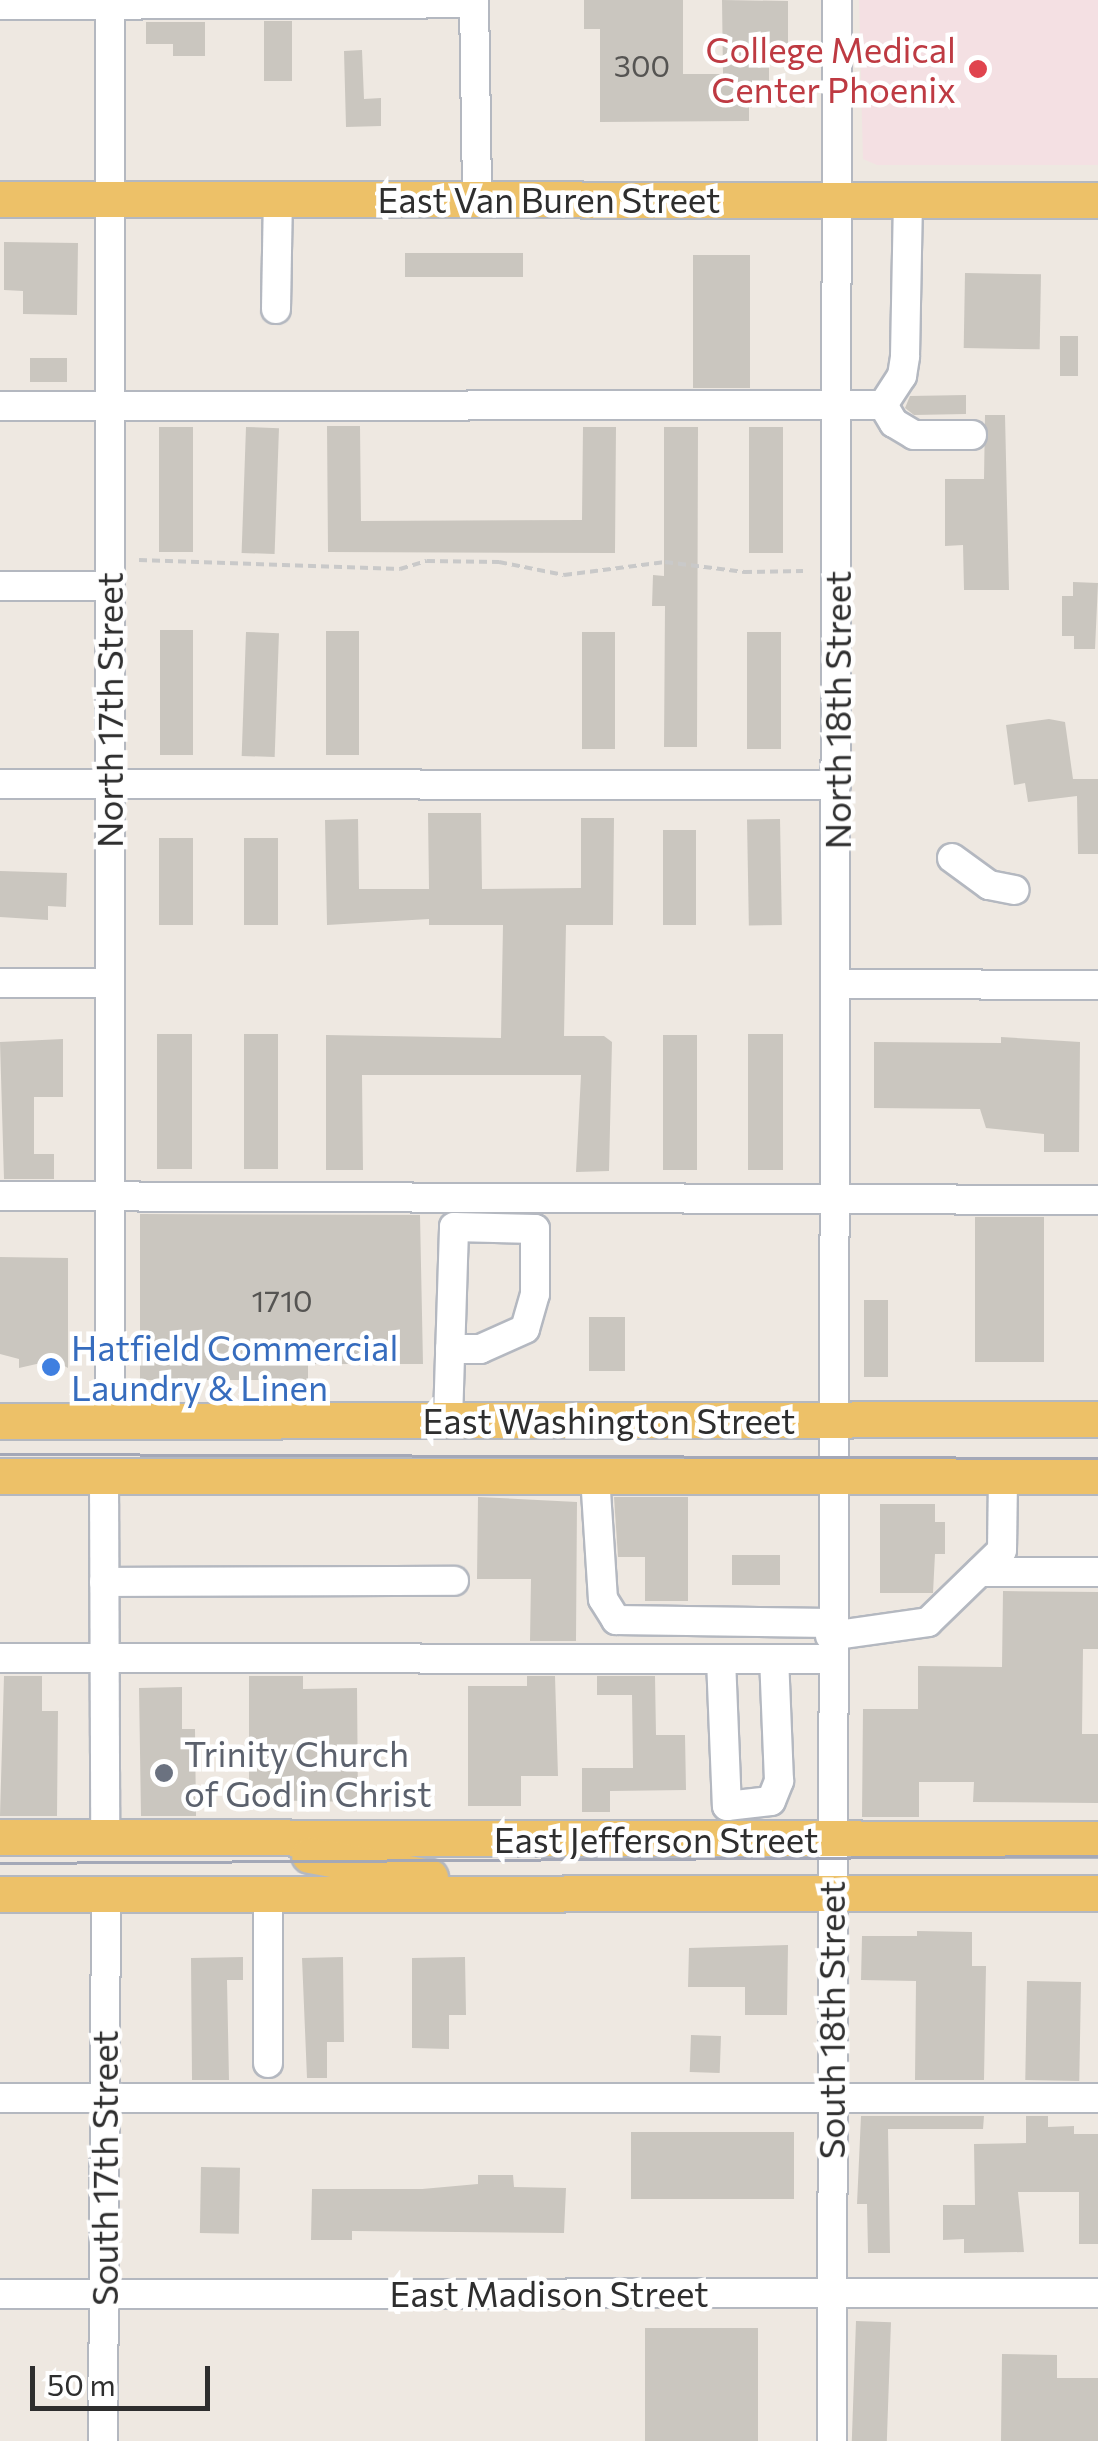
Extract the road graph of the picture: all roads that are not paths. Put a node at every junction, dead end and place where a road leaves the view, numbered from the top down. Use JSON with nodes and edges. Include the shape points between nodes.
{"nodes":[{"id":1,"x":837,"y":0,"type":"edge"},
{"id":2,"x":110,"y":2,"type":"edge"},
{"id":3,"x":474,"y":2,"type":"edge"},
{"id":4,"x":0,"y":5,"type":"edge"},
{"id":5,"x":0,"y":199,"type":"edge"},
{"id":6,"x":278,"y":199,"type":"junction"},
{"id":7,"x":477,"y":199,"type":"junction"},
{"id":8,"x":112,"y":200,"type":"junction"},
{"id":9,"x":837,"y":200,"type":"junction"},
{"id":10,"x":908,"y":200,"type":"junction"},
{"id":11,"x":1098,"y":200,"type":"edge"},
{"id":12,"x":276,"y":308,"type":"dead end"},
{"id":13,"x":837,"y":405,"type":"junction"},
{"id":14,"x":883,"y":405,"type":"junction"},
{"id":15,"x":0,"y":406,"type":"edge"},
{"id":16,"x":110,"y":408,"type":"junction"},
{"id":17,"x":972,"y":434,"type":"dead end"},
{"id":18,"x":0,"y":586,"type":"edge"},
{"id":19,"x":110,"y":586,"type":"junction"},
{"id":20,"x":0,"y":784,"type":"edge"},
{"id":21,"x":108,"y":784,"type":"junction"},
{"id":22,"x":836,"y":785,"type":"junction"},
{"id":23,"x":952,"y":858,"type":"dead end"},
{"id":24,"x":1016,"y":890,"type":"dead end"},
{"id":25,"x":0,"y":983,"type":"edge"},
{"id":26,"x":108,"y":983,"type":"junction"},
{"id":27,"x":835,"y":984,"type":"junction"},
{"id":28,"x":1098,"y":985,"type":"edge"},
{"id":29,"x":0,"y":1196,"type":"edge"},
{"id":30,"x":109,"y":1196,"type":"junction"},
{"id":31,"x":1098,"y":1200,"type":"edge"},
{"id":32,"x":836,"y":1202,"type":"junction"},
{"id":33,"x":450,"y":1349,"type":"junction"},
{"id":34,"x":830,"y":1419,"type":"junction"},
{"id":35,"x":110,"y":1420,"type":"junction"},
{"id":36,"x":448,"y":1420,"type":"junction"},
{"id":37,"x":1098,"y":1420,"type":"edge"},
{"id":38,"x":0,"y":1421,"type":"edge"},
{"id":39,"x":830,"y":1475,"type":"junction"},
{"id":40,"x":1003,"y":1475,"type":"junction"},
{"id":41,"x":0,"y":1476,"type":"edge"},
{"id":42,"x":104,"y":1476,"type":"junction"},
{"id":43,"x":595,"y":1476,"type":"junction"},
{"id":44,"x":1098,"y":1476,"type":"edge"},
{"id":45,"x":980,"y":1572,"type":"junction"},
{"id":46,"x":1098,"y":1572,"type":"edge"},
{"id":47,"x":454,"y":1580,"type":"dead end"},
{"id":48,"x":104,"y":1582,"type":"junction"},
{"id":49,"x":830,"y":1640,"type":"junction"},
{"id":50,"x":0,"y":1658,"type":"edge"},
{"id":51,"x":102,"y":1658,"type":"junction"},
{"id":52,"x":722,"y":1659,"type":"junction"},
{"id":53,"x":774,"y":1659,"type":"junction"},
{"id":54,"x":740,"y":1822,"type":"junction"},
{"id":55,"x":0,"y":1837,"type":"edge"},
{"id":56,"x":105,"y":1837,"type":"junction"},
{"id":57,"x":830,"y":1838,"type":"junction"},
{"id":58,"x":1098,"y":1839,"type":"edge"},
{"id":59,"x":215,"y":1840,"type":"junction"},
{"id":60,"x":516,"y":1893,"type":"junction"},
{"id":61,"x":1098,"y":1893,"type":"edge"},
{"id":62,"x":0,"y":1894,"type":"edge"},
{"id":63,"x":106,"y":1894,"type":"junction"},
{"id":64,"x":268,"y":1894,"type":"junction"},
{"id":65,"x":831,"y":1895,"type":"junction"},
{"id":66,"x":268,"y":2062,"type":"dead end"},
{"id":67,"x":0,"y":2098,"type":"edge"},
{"id":68,"x":103,"y":2098,"type":"junction"},
{"id":69,"x":831,"y":2098,"type":"junction"},
{"id":70,"x":1098,"y":2098,"type":"edge"},
{"id":71,"x":832,"y":2292,"type":"junction"},
{"id":72,"x":1098,"y":2293,"type":"edge"},
{"id":73,"x":0,"y":2294,"type":"edge"},
{"id":74,"x":103,"y":2294,"type":"junction"},
{"id":75,"x":103,"y":2441,"type":"edge"},
{"id":76,"x":832,"y":2441,"type":"edge"}],
"edges":[{"from":1,"to":9,"type":"street","name":"North 18th Street"},
{"from":2,"to":3,"type":"street"},
{"from":2,"to":4,"type":"street"},
{"from":2,"to":8,"type":"street","name":"North 17th Street"},
{"from":3,"to":7,"type":"street"},
{"from":5,"to":8,"type":"main road","name":"East Van Buren Street"},
{"from":6,"to":7,"type":"main road","name":"East Van Buren Street"},
{"from":6,"to":8,"type":"main road","name":"East Van Buren Street"},
{"from":6,"to":12,"type":"street"},
{"from":7,"to":9,"type":"main road","name":"East Van Buren Street"},
{"from":8,"to":16,"type":"street","name":"North 17th Street"},
{"from":9,"to":10,"type":"main road","name":"East Van Buren Street"},
{"from":9,"to":13,"type":"street","name":"North 18th Street"},
{"from":10,"to":11,"type":"main road","name":"East Van Buren Street"},
{"from":10,"to":14,"type":"street","via":[[905,356],[902,376]]},
{"from":13,"to":14,"type":"street"},
{"from":13,"to":16,"type":"street"},
{"from":13,"to":22,"type":"street","name":"North 18th Street"},
{"from":14,"to":17,"type":"street","via":[[894,423],[914,434]]},
{"from":15,"to":16,"type":"street"},
{"from":16,"to":19,"type":"street","name":"North 17th Street"},
{"from":18,"to":19,"type":"street"},
{"from":19,"to":21,"type":"street","name":"North 17th Street"},
{"from":20,"to":21,"type":"street"},
{"from":21,"to":22,"type":"street"},
{"from":21,"to":26,"type":"street","name":"North 17th Street"},
{"from":22,"to":27,"type":"street","name":"North 18th Street"},
{"from":23,"to":24,"type":"street","via":[[989,886]]},
{"from":25,"to":26,"type":"street"},
{"from":26,"to":30,"type":"street","name":"North 17th Street"},
{"from":27,"to":28,"type":"street"},
{"from":27,"to":32,"type":"street","name":"North 18th Street"},
{"from":29,"to":30,"type":"street"},
{"from":30,"to":32,"type":"street"},
{"from":30,"to":35,"type":"street","name":"North 17th Street"},
{"from":31,"to":32,"type":"street"},
{"from":32,"to":34,"type":"street","name":"North 18th Street"},
{"from":33,"to":33,"type":"street","via":[[454,1228],[535,1229],[534,1294],[525,1329],[480,1349]]},
{"from":33,"to":36,"type":"street"},
{"from":34,"to":36,"type":"main road","name":"East Washington Street"},
{"from":34,"to":37,"type":"main road","name":"East Washington Street"},
{"from":34,"to":39,"type":"street","name":"South 18th Street"},
{"from":35,"to":36,"type":"main road","name":"East Washington Street"},
{"from":35,"to":38,"type":"main road","name":"East Washington Street"},
{"from":39,"to":40,"type":"main road","name":"East Washington Street"},
{"from":39,"to":43,"type":"main road","name":"East Washington Street"},
{"from":39,"to":49,"type":"street","name":"South 18th Street"},
{"from":40,"to":44,"type":"main road","name":"East Washington Street"},
{"from":40,"to":45,"type":"street","via":[[1002,1550]]},
{"from":41,"to":42,"type":"main road","name":"East Washington Street"},
{"from":42,"to":43,"type":"main road","name":"East Washington Street"},
{"from":42,"to":48,"type":"street"},
{"from":43,"to":49,"type":"street","via":[[603,1599],[616,1620]]},
{"from":45,"to":46,"type":"street"},
{"from":45,"to":49,"type":"street","via":[[928,1622]]},
{"from":47,"to":48,"type":"street"},
{"from":48,"to":51,"type":"street"},
{"from":49,"to":53,"type":"street"},
{"from":49,"to":57,"type":"street","name":"South 18th Street"},
{"from":50,"to":51,"type":"street"},
{"from":51,"to":52,"type":"street"},
{"from":51,"to":56,"type":"street"},
{"from":52,"to":53,"type":"street"},
{"from":52,"to":54,"type":"street","via":[[726,1806]]},
{"from":53,"to":54,"type":"street","via":[[779,1781],[771,1801]]},
{"from":54,"to":57,"type":"main road","name":"East Jefferson Street"},
{"from":54,"to":59,"type":"main road","name":"East Jefferson Street"},
{"from":55,"to":56,"type":"main road","name":"East Jefferson Street"},
{"from":56,"to":59,"type":"main road","name":"East Jefferson Street"},
{"from":57,"to":58,"type":"main road","name":"East Jefferson Street"},
{"from":57,"to":65,"type":"street","name":"South 18th Street"},
{"from":59,"to":60,"type":"main road","name":"East Jefferson Street"},
{"from":60,"to":64,"type":"main road","name":"East Jefferson Street"},
{"from":60,"to":65,"type":"main road","name":"East Jefferson Street"},
{"from":61,"to":65,"type":"main road","name":"East Jefferson Street"},
{"from":62,"to":63,"type":"main road","name":"East Jefferson Street"},
{"from":63,"to":64,"type":"main road","name":"East Jefferson Street"},
{"from":63,"to":68,"type":"street","name":"South 17th Street"},
{"from":64,"to":66,"type":"street"},
{"from":65,"to":69,"type":"street","name":"South 18th Street"},
{"from":67,"to":68,"type":"street"},
{"from":68,"to":69,"type":"street"},
{"from":68,"to":74,"type":"street","name":"South 17th Street"},
{"from":69,"to":70,"type":"street"},
{"from":69,"to":71,"type":"street","name":"South 18th Street"},
{"from":71,"to":72,"type":"street","name":"East Madison Street"},
{"from":71,"to":74,"type":"street","name":"East Madison Street"},
{"from":71,"to":76,"type":"street","name":"South 18th Street"},
{"from":73,"to":74,"type":"street","name":"East Madison Street"},
{"from":74,"to":75,"type":"street","name":"South 17th Street"}]}
